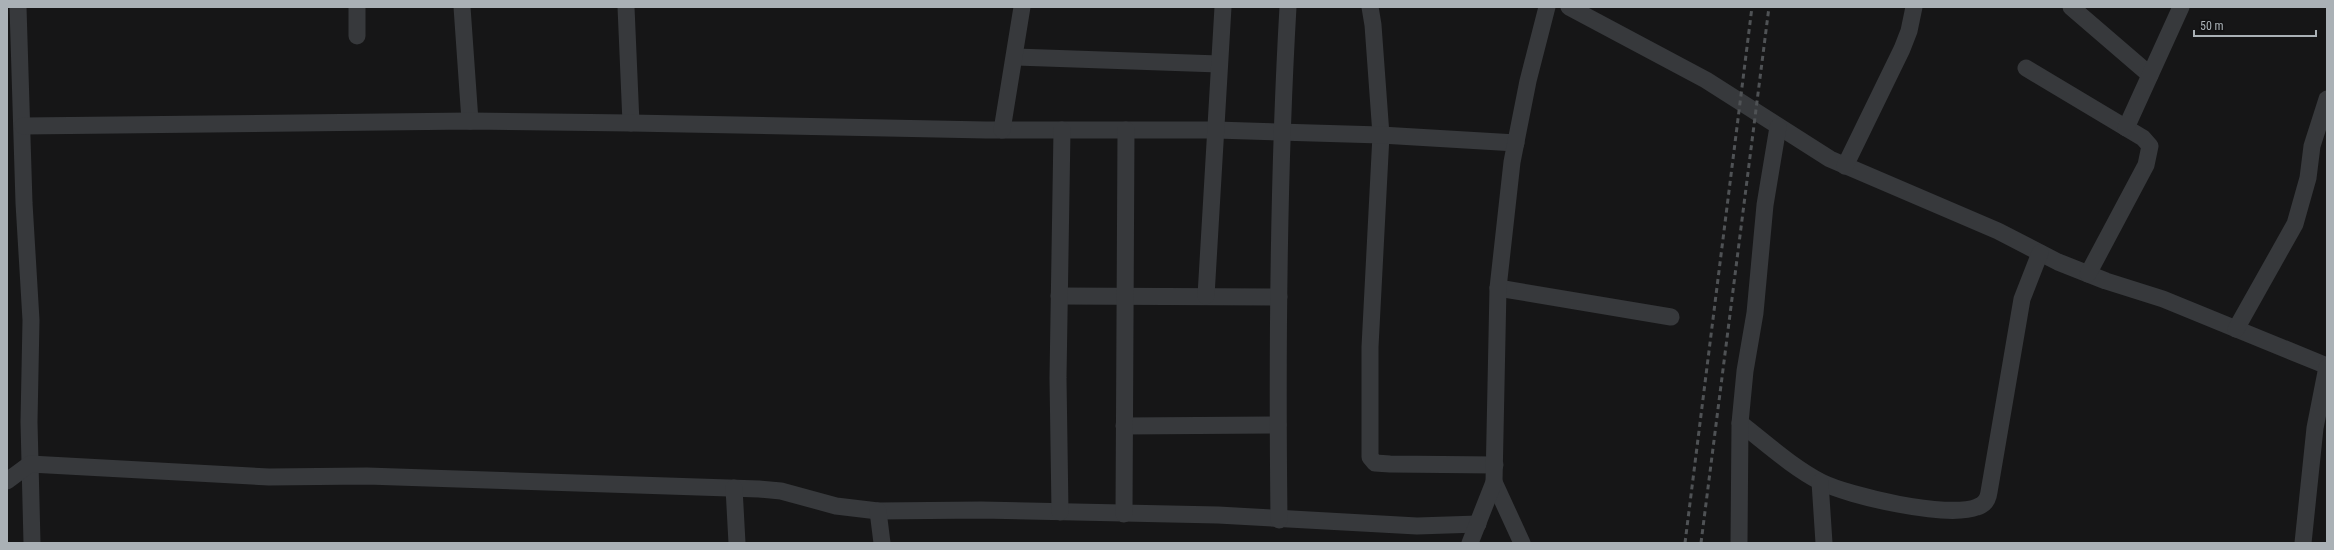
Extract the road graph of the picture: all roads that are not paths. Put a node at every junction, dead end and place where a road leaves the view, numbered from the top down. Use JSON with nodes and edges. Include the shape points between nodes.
{"nodes":[{"id":1,"x":18,"y":7,"type":"edge"},
{"id":2,"x":356,"y":7,"type":"edge"},
{"id":3,"x":462,"y":7,"type":"edge"},
{"id":4,"x":626,"y":7,"type":"edge"},
{"id":5,"x":1022,"y":7,"type":"edge"},
{"id":6,"x":1223,"y":7,"type":"edge"},
{"id":7,"x":1288,"y":7,"type":"edge"},
{"id":8,"x":1370,"y":7,"type":"edge"},
{"id":9,"x":1547,"y":7,"type":"edge"},
{"id":10,"x":1569,"y":7,"type":"edge"},
{"id":11,"x":1914,"y":7,"type":"edge"},
{"id":12,"x":2071,"y":7,"type":"edge"},
{"id":13,"x":2181,"y":7,"type":"edge"},
{"id":14,"x":13,"y":36,"type":"edge"},
{"id":15,"x":357,"y":36,"type":"dead end"},
{"id":16,"x":1015,"y":56,"type":"junction"},
{"id":17,"x":1219,"y":64,"type":"junction"},
{"id":18,"x":2026,"y":68,"type":"dead end"},
{"id":19,"x":2150,"y":75,"type":"junction"},
{"id":20,"x":2327,"y":99,"type":"edge"},
{"id":21,"x":470,"y":121,"type":"junction"},
{"id":22,"x":631,"y":122,"type":"junction"},
{"id":23,"x":23,"y":126,"type":"junction"},
{"id":24,"x":1778,"y":128,"type":"junction"},
{"id":25,"x":2126,"y":128,"type":"junction"},
{"id":26,"x":1002,"y":130,"type":"junction"},
{"id":27,"x":1062,"y":130,"type":"junction"},
{"id":28,"x":1126,"y":130,"type":"junction"},
{"id":29,"x":1216,"y":130,"type":"junction"},
{"id":30,"x":1281,"y":132,"type":"junction"},
{"id":31,"x":1381,"y":135,"type":"junction"},
{"id":32,"x":1516,"y":142,"type":"junction"},
{"id":33,"x":1845,"y":166,"type":"junction"},
{"id":34,"x":2040,"y":253,"type":"junction"},
{"id":35,"x":2088,"y":274,"type":"junction"},
{"id":36,"x":1498,"y":288,"type":"junction"},
{"id":37,"x":1125,"y":295,"type":"junction"},
{"id":38,"x":1059,"y":296,"type":"junction"},
{"id":39,"x":1206,"y":296,"type":"junction"},
{"id":40,"x":1278,"y":297,"type":"junction"},
{"id":41,"x":1672,"y":317,"type":"dead end"},
{"id":42,"x":2236,"y":330,"type":"junction"},
{"id":43,"x":2327,"y":366,"type":"edge"},
{"id":44,"x":1740,"y":423,"type":"junction"},
{"id":45,"x":1278,"y":425,"type":"junction"},
{"id":46,"x":1124,"y":426,"type":"junction"},
{"id":47,"x":30,"y":464,"type":"junction"},
{"id":48,"x":1495,"y":465,"type":"junction"},
{"id":49,"x":7,"y":481,"type":"edge"},
{"id":50,"x":1494,"y":482,"type":"junction"},
{"id":51,"x":1820,"y":482,"type":"junction"},
{"id":52,"x":734,"y":488,"type":"junction"},
{"id":53,"x":878,"y":511,"type":"junction"},
{"id":54,"x":1060,"y":512,"type":"junction"},
{"id":55,"x":1124,"y":514,"type":"junction"},
{"id":56,"x":1279,"y":520,"type":"junction"},
{"id":57,"x":1478,"y":524,"type":"junction"},
{"id":58,"x":32,"y":543,"type":"edge"},
{"id":59,"x":737,"y":543,"type":"edge"},
{"id":60,"x":882,"y":543,"type":"edge"},
{"id":61,"x":1470,"y":543,"type":"edge"},
{"id":62,"x":1522,"y":543,"type":"edge"},
{"id":63,"x":1740,"y":543,"type":"edge"},
{"id":64,"x":1824,"y":543,"type":"edge"},
{"id":65,"x":2303,"y":543,"type":"edge"}],
"edges":[{"from":1,"to":14,"type":"street"},
{"from":2,"to":15,"type":"street"},
{"from":3,"to":21,"type":"street"},
{"from":4,"to":22,"type":"street"},
{"from":5,"to":16,"type":"street"},
{"from":6,"to":17,"type":"street"},
{"from":7,"to":30,"type":"street"},
{"from":8,"to":31,"type":"street"},
{"from":9,"to":32,"type":"street"},
{"from":10,"to":24,"type":"street","via":[[1706,80]]},
{"from":11,"to":33,"type":"street","via":[[1902,49]]},
{"from":12,"to":19,"type":"street"},
{"from":13,"to":19,"type":"street"},
{"from":14,"to":23,"type":"street"},
{"from":16,"to":17,"type":"street"},
{"from":16,"to":26,"type":"street"},
{"from":17,"to":29,"type":"street"},
{"from":18,"to":25,"type":"street"},
{"from":19,"to":25,"type":"street"},
{"from":20,"to":42,"type":"street","via":[[2312,146],[2306,185],[2295,224]]},
{"from":21,"to":22,"type":"street"},
{"from":21,"to":23,"type":"street"},
{"from":22,"to":26,"type":"street"},
{"from":23,"to":47,"type":"street","via":[[24,203],[31,320]]},
{"from":24,"to":33,"type":"street"},
{"from":24,"to":44,"type":"street","via":[[1765,205],[1755,313],[1745,371]]},
{"from":25,"to":35,"type":"street","via":[[2143,138],[2150,146],[2150,156]]},
{"from":26,"to":27,"type":"street"},
{"from":27,"to":28,"type":"street"},
{"from":27,"to":38,"type":"street"},
{"from":28,"to":29,"type":"street"},
{"from":28,"to":37,"type":"street"},
{"from":29,"to":30,"type":"street"},
{"from":29,"to":39,"type":"street"},
{"from":30,"to":31,"type":"street"},
{"from":30,"to":40,"type":"street"},
{"from":31,"to":32,"type":"street"},
{"from":31,"to":48,"type":"street","via":[[1370,347],[1370,457],[1375,463],[1390,464]]},
{"from":32,"to":36,"type":"street"},
{"from":33,"to":34,"type":"street","via":[[1998,231]]},
{"from":34,"to":35,"type":"street"},
{"from":34,"to":51,"type":"street","via":[[2022,299],[1990,492],[1984,503],[1962,510],[1926,507],[1862,496]]},
{"from":35,"to":42,"type":"street","via":[[2163,298]]},
{"from":36,"to":41,"type":"street"},
{"from":36,"to":48,"type":"street"},
{"from":37,"to":38,"type":"street"},
{"from":37,"to":39,"type":"street"},
{"from":37,"to":46,"type":"street"},
{"from":38,"to":54,"type":"street"},
{"from":39,"to":40,"type":"street"},
{"from":40,"to":45,"type":"street"},
{"from":42,"to":43,"type":"street"},
{"from":43,"to":65,"type":"street","via":[[2315,428]]},
{"from":44,"to":51,"type":"street"},
{"from":44,"to":63,"type":"street"},
{"from":45,"to":46,"type":"street"},
{"from":45,"to":56,"type":"street"},
{"from":46,"to":55,"type":"street"},
{"from":47,"to":49,"type":"street"},
{"from":47,"to":52,"type":"street","via":[[269,477],[367,476]]},
{"from":47,"to":58,"type":"street"},
{"from":48,"to":50,"type":"street"},
{"from":50,"to":57,"type":"street"},
{"from":50,"to":62,"type":"street"},
{"from":51,"to":64,"type":"street"},
{"from":52,"to":53,"type":"street","via":[[781,491],[829,504]]},
{"from":52,"to":59,"type":"street"},
{"from":53,"to":54,"type":"street"},
{"from":53,"to":60,"type":"street"},
{"from":54,"to":55,"type":"street"},
{"from":55,"to":56,"type":"street","via":[[1218,515]]},
{"from":56,"to":57,"type":"street","via":[[1417,526]]},
{"from":57,"to":61,"type":"street"}]}
